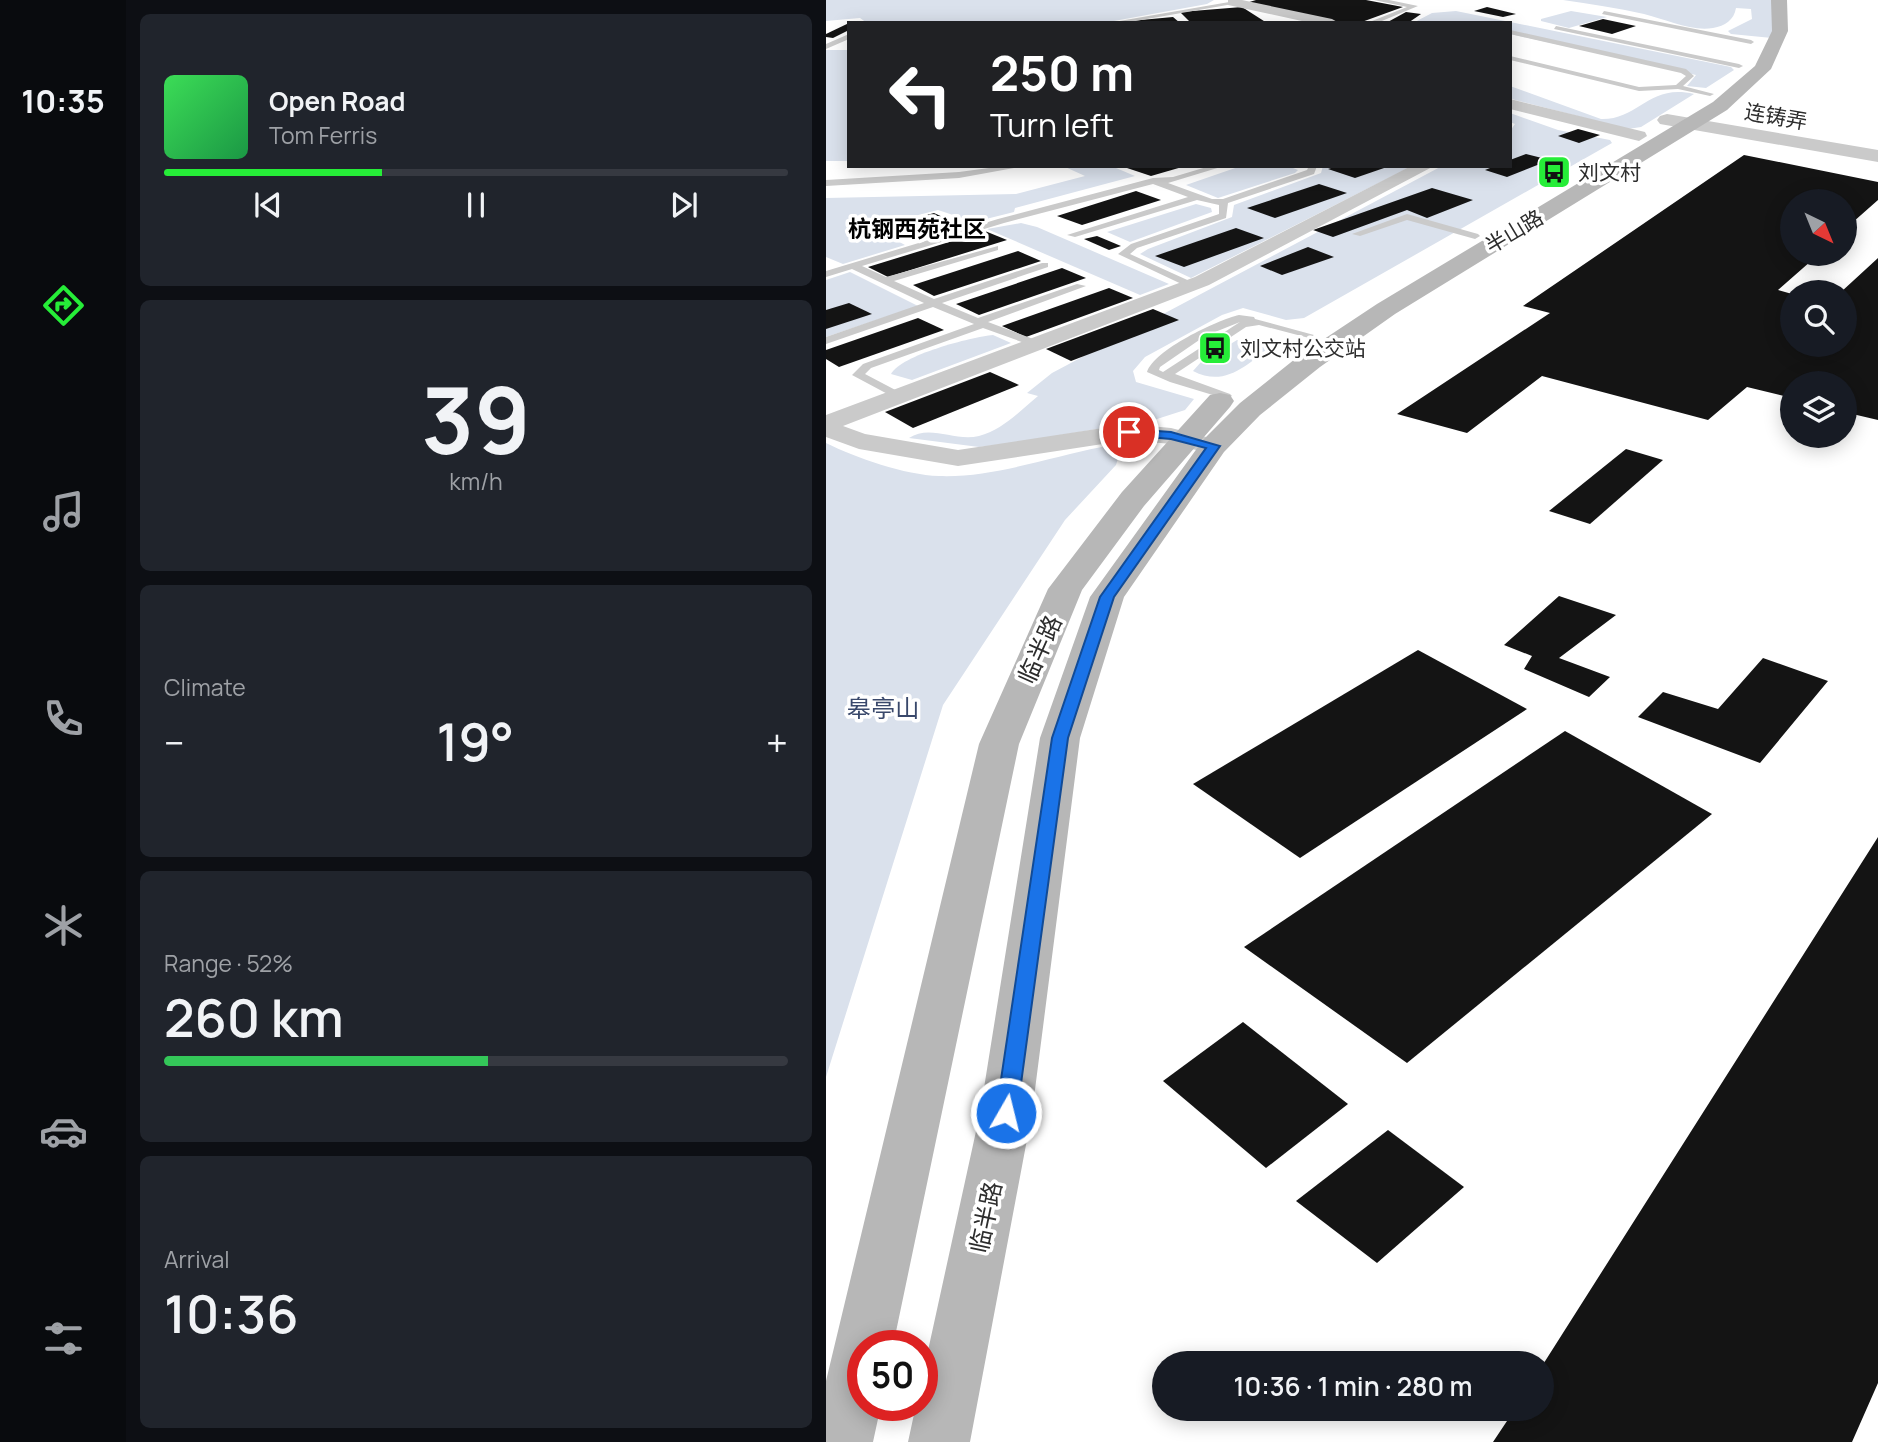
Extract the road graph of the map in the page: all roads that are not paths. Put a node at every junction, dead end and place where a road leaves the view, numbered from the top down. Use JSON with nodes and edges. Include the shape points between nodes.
{"nodes":[{"id":1,"x":1377,"y":0,"type":"edge"},
{"id":2,"x":1779,"y":0,"type":"edge"},
{"id":3,"x":1242,"y":2,"type":"edge"},
{"id":4,"x":1172,"y":12,"type":"junction"},
{"id":5,"x":1604,"y":13,"type":"dead end"},
{"id":6,"x":1122,"y":21,"type":"edge"},
{"id":7,"x":1182,"y":21,"type":"edge"},
{"id":8,"x":1323,"y":21,"type":"edge"},
{"id":9,"x":1375,"y":21,"type":"edge"},
{"id":10,"x":1656,"y":23,"type":"junction"},
{"id":11,"x":1556,"y":28,"type":"dead end"},
{"id":12,"x":1632,"y":30,"type":"dead end"},
{"id":13,"x":1512,"y":32,"type":"edge"},
{"id":14,"x":1620,"y":34,"type":"dead end"},
{"id":15,"x":1753,"y":34,"type":"joint"},
{"id":16,"x":847,"y":37,"type":"edge"},
{"id":17,"x":1608,"y":38,"type":"junction"},
{"id":18,"x":847,"y":47,"type":"edge"},
{"id":19,"x":826,"y":48,"type":"edge"},
{"id":20,"x":1512,"y":58,"type":"edge"},
{"id":21,"x":1739,"y":66,"type":"junction"},
{"id":22,"x":1678,"y":87,"type":"junction"},
{"id":23,"x":1710,"y":94,"type":"junction"},
{"id":24,"x":1512,"y":105,"type":"edge"},
{"id":25,"x":1667,"y":120,"type":"junction"},
{"id":26,"x":1691,"y":124,"type":"junction"},
{"id":27,"x":1639,"y":136,"type":"junction"},
{"id":28,"x":1878,"y":156,"type":"edge"},
{"id":29,"x":1010,"y":168,"type":"dead end"},
{"id":30,"x":1213,"y":168,"type":"edge"},
{"id":31,"x":1312,"y":168,"type":"edge"},
{"id":32,"x":1421,"y":168,"type":"edge"},
{"id":33,"x":1153,"y":181,"type":"junction"},
{"id":34,"x":826,"y":183,"type":"edge"},
{"id":35,"x":1196,"y":197,"type":"junction"},
{"id":36,"x":1224,"y":202,"type":"junction"},
{"id":37,"x":1357,"y":234,"type":"dead end"},
{"id":38,"x":1072,"y":235,"type":"dead end"},
{"id":39,"x":1475,"y":236,"type":"junction"},
{"id":40,"x":995,"y":247,"type":"dead end"},
{"id":41,"x":1045,"y":265,"type":"dead end"},
{"id":42,"x":853,"y":266,"type":"junction"},
{"id":43,"x":826,"y":274,"type":"edge"},
{"id":44,"x":884,"y":281,"type":"junction"},
{"id":45,"x":1190,"y":285,"type":"junction"},
{"id":46,"x":1081,"y":286,"type":"dead end"},
{"id":47,"x":933,"y":303,"type":"junction"},
{"id":48,"x":981,"y":323,"type":"junction"},
{"id":49,"x":1309,"y":335,"type":"junction"},
{"id":50,"x":826,"y":341,"type":"edge"},
{"id":51,"x":1037,"y":344,"type":"junction"},
{"id":52,"x":1242,"y":382,"type":"junction"},
{"id":53,"x":899,"y":396,"type":"junction"},
{"id":54,"x":826,"y":426,"type":"edge"},
{"id":55,"x":1199,"y":442,"type":"junction"},
{"id":56,"x":867,"y":1330,"type":"edge"},
{"id":57,"x":847,"y":1420,"type":"edge"},
{"id":58,"x":842,"y":1442,"type":"edge"},
{"id":59,"x":939,"y":1442,"type":"edge"}],
"edges":[{"from":1,"to":9,"type":"lane","via":[[1415,6]]},
{"from":2,"to":26,"type":"main road","name":"半山路","via":[[1780,31],[1762,69],[1720,106]]},
{"from":3,"to":4,"type":"lane"},
{"from":3,"to":8,"type":"street"},
{"from":4,"to":6,"type":"lane"},
{"from":4,"to":7,"type":"lane"},
{"from":5,"to":10,"type":"lane"},
{"from":10,"to":12,"type":"lane"},
{"from":10,"to":15,"type":"lane"},
{"from":11,"to":17,"type":"lane"},
{"from":13,"to":22,"type":"lane","via":[[1683,71],[1690,76]]},
{"from":14,"to":17,"type":"lane"},
{"from":15,"to":21,"type":"main road","name":"半山路"},
{"from":16,"to":19,"type":"lane"},
{"from":17,"to":21,"type":"lane"},
{"from":18,"to":19,"type":"lane"},
{"from":20,"to":22,"type":"lane","via":[[1639,89]]},
{"from":21,"to":23,"type":"main road","name":"半山路"},
{"from":22,"to":23,"type":"lane"},
{"from":23,"to":25,"type":"main road","name":"半山路"},
{"from":24,"to":27,"type":"street"},
{"from":25,"to":26,"type":"street","name":"连铸弄"},
{"from":25,"to":27,"type":"main road","name":"半山路"},
{"from":26,"to":28,"type":"street","name":"连铸弄"},
{"from":26,"to":55,"type":"main road","name":"半山路","via":[[1386,309]]},
{"from":27,"to":39,"type":"main road","name":"半山路"},
{"from":29,"to":34,"type":"lane"},
{"from":30,"to":33,"type":"lane"},
{"from":31,"to":36,"type":"lane"},
{"from":32,"to":45,"type":"street"},
{"from":33,"to":35,"type":"lane"},
{"from":33,"to":42,"type":"lane"},
{"from":35,"to":36,"type":"lane"},
{"from":35,"to":38,"type":"lane"},
{"from":36,"to":45,"type":"lane","via":[[1223,216],[1134,246],[1123,254]]},
{"from":37,"to":39,"type":"lane","via":[[1407,217]]},
{"from":39,"to":49,"type":"main road","name":"半山路"},
{"from":40,"to":44,"type":"lane"},
{"from":41,"to":47,"type":"lane"},
{"from":42,"to":43,"type":"lane"},
{"from":42,"to":44,"type":"lane"},
{"from":44,"to":47,"type":"lane"},
{"from":45,"to":51,"type":"street"},
{"from":46,"to":48,"type":"lane"},
{"from":47,"to":48,"type":"lane"},
{"from":47,"to":50,"type":"lane"},
{"from":48,"to":51,"type":"lane"},
{"from":48,"to":53,"type":"lane","via":[[867,366],[858,375]]},
{"from":49,"to":52,"type":"main road","name":"半山路"},
{"from":49,"to":52,"type":"lane","via":[[1242,317],[1227,320],[1155,365],[1153,373],[1178,381]]},
{"from":51,"to":53,"type":"street"},
{"from":52,"to":55,"type":"main road","name":"半山路"},
{"from":53,"to":54,"type":"street"},
{"from":54,"to":55,"type":"street","via":[[871,443],[958,458],[1129,432]]},
{"from":55,"to":56,"type":"main road","name":"临半路","via":[[1133,499],[1065,589],[999,744]]},
{"from":55,"to":59,"type":"main road","name":"临半路","via":[[1107,597],[1060,738],[1006,1113]]},
{"from":57,"to":58,"type":"main road","name":"临半路"}]}
